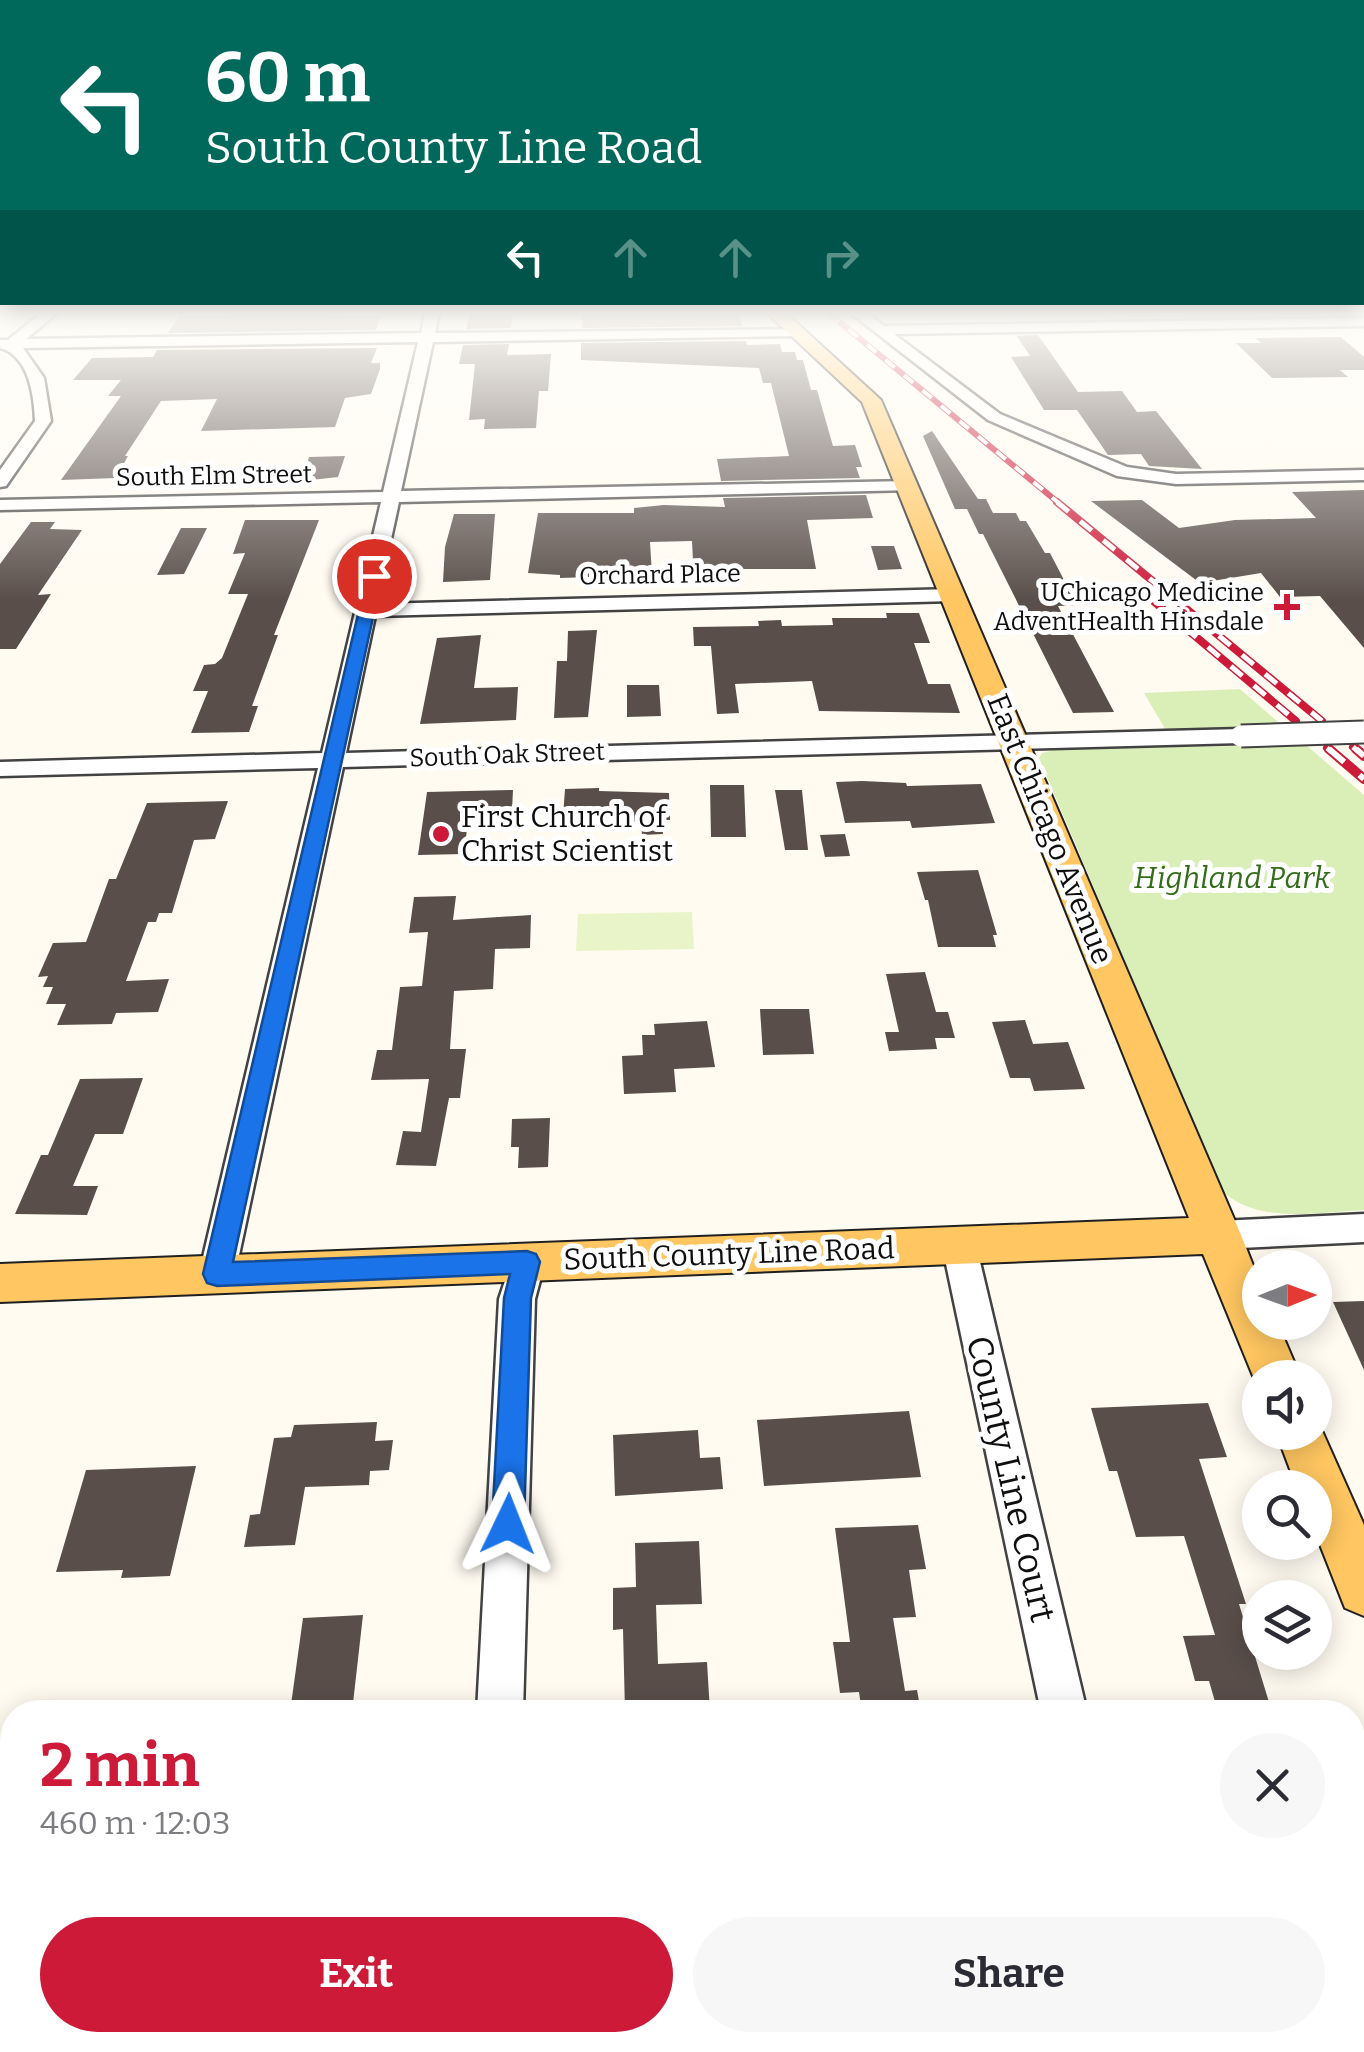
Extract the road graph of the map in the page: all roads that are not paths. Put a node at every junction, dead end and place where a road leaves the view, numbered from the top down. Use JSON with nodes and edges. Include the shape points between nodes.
{"nodes":[{"id":1,"x":43,"y":410,"type":"edge"},
{"id":2,"x":411,"y":410,"type":"edge"},
{"id":3,"x":875,"y":410,"type":"edge"},
{"id":4,"x":986,"y":410,"type":"edge"},
{"id":5,"x":1364,"y":475,"type":"edge"},
{"id":6,"x":0,"y":482,"type":"edge"},
{"id":7,"x":908,"y":486,"type":"junction"},
{"id":8,"x":391,"y":497,"type":"junction"},
{"id":9,"x":0,"y":505,"type":"edge"},
{"id":10,"x":954,"y":595,"type":"junction"},
{"id":11,"x":367,"y":610,"type":"junction"},
{"id":12,"x":1364,"y":732,"type":"edge"},
{"id":13,"x":1014,"y":741,"type":"junction"},
{"id":14,"x":335,"y":760,"type":"junction"},
{"id":15,"x":0,"y":769,"type":"edge"},
{"id":16,"x":1364,"y":1228,"type":"edge"},
{"id":17,"x":1218,"y":1235,"type":"junction"},
{"id":18,"x":959,"y":1245,"type":"junction"},
{"id":19,"x":527,"y":1262,"type":"junction"},
{"id":20,"x":217,"y":1274,"type":"junction"},
{"id":21,"x":0,"y":1283,"type":"edge"},
{"id":22,"x":1270,"y":1360,"type":"edge"},
{"id":23,"x":1307,"y":1450,"type":"edge"},
{"id":24,"x":1364,"y":1589,"type":"edge"},
{"id":25,"x":501,"y":1700,"type":"edge"},
{"id":26,"x":1061,"y":1700,"type":"edge"}],
"edges":[{"from":1,"to":6,"type":"street","via":[[44,421]]},
{"from":2,"to":8,"type":"street"},
{"from":3,"to":7,"type":"main road","name":"East Chicago Avenue"},
{"from":4,"to":5,"type":"street","via":[[1109,467],[1155,478]]},
{"from":7,"to":8,"type":"street","name":"South Elm Street"},
{"from":7,"to":10,"type":"main road","name":"East Chicago Avenue"},
{"from":8,"to":9,"type":"street","name":"South Elm Street"},
{"from":8,"to":11,"type":"street"},
{"from":10,"to":11,"type":"street","name":"Orchard Place"},
{"from":10,"to":13,"type":"main road","name":"East Chicago Avenue"},
{"from":11,"to":14,"type":"street"},
{"from":12,"to":13,"type":"street","name":"South Oak Street","bridge":true},
{"from":13,"to":14,"type":"street","name":"South Oak Street"},
{"from":13,"to":17,"type":"main road","name":"East Chicago Avenue"},
{"from":14,"to":15,"type":"street","name":"South Oak Street"},
{"from":14,"to":20,"type":"street"},
{"from":16,"to":17,"type":"street"},
{"from":17,"to":18,"type":"main road","name":"South County Line Road"},
{"from":17,"to":22,"type":"main road","name":"East Chicago Avenue"},
{"from":18,"to":19,"type":"main road","name":"South County Line Road"},
{"from":18,"to":26,"type":"street","name":"County Line Court"},
{"from":19,"to":20,"type":"main road","name":"South County Line Road"},
{"from":19,"to":25,"type":"street","via":[[518,1298]]},
{"from":20,"to":21,"type":"main road","name":"South County Line Road"},
{"from":23,"to":24,"type":"main road"}]}
